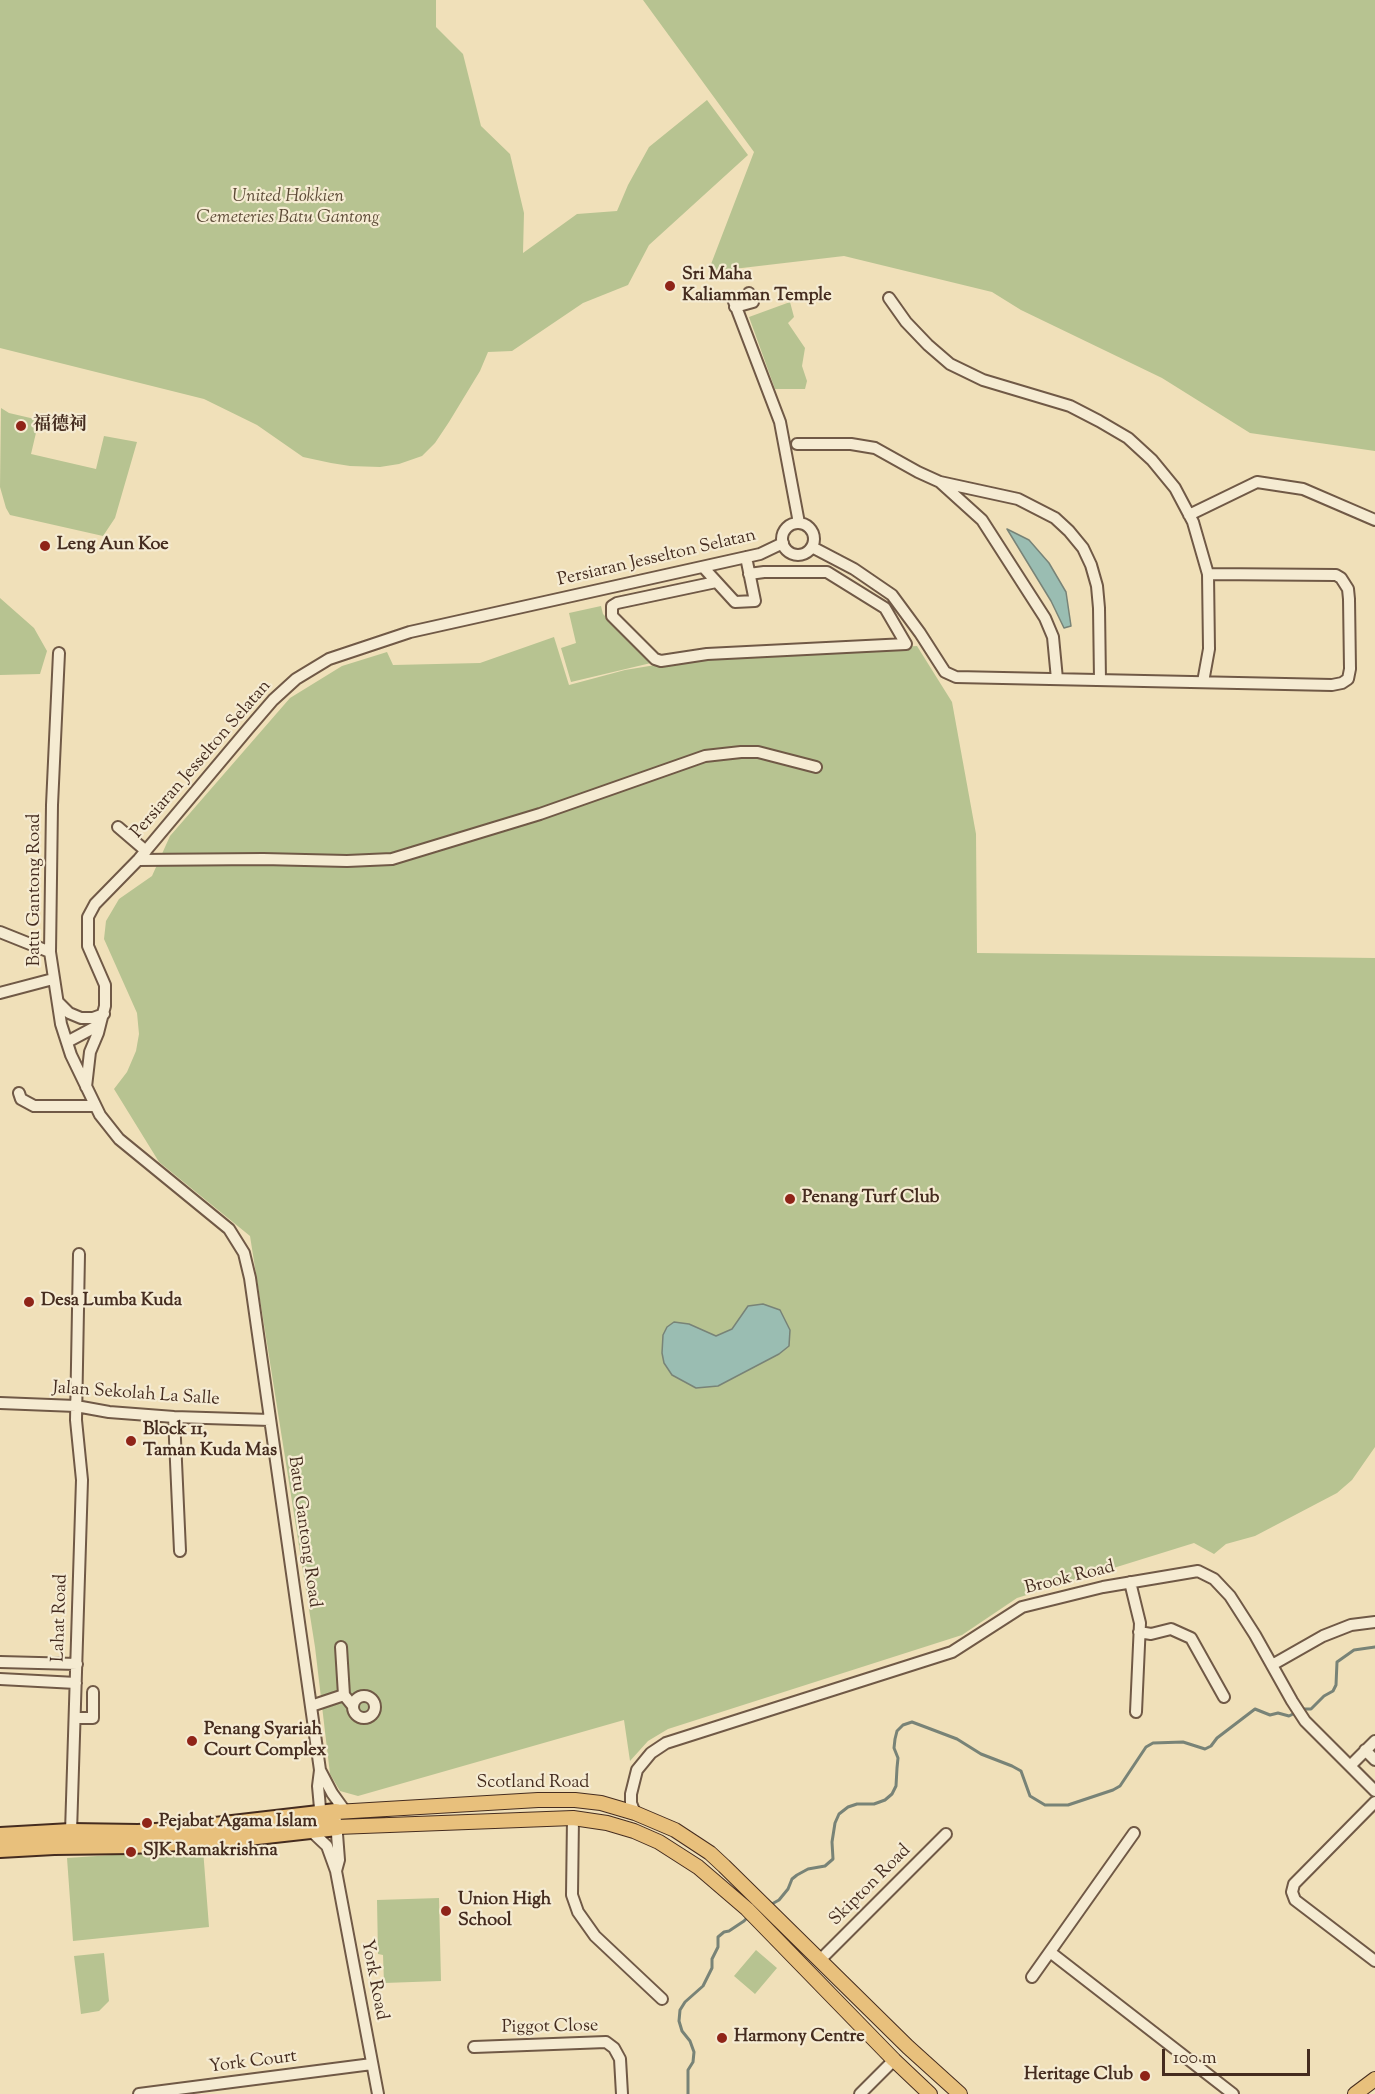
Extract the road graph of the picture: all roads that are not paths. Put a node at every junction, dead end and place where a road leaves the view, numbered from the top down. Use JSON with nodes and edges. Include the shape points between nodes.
{"nodes":[{"id":1,"x":749,"y":293,"type":"dead end"},
{"id":2,"x":889,"y":298,"type":"dead end"},
{"id":3,"x":797,"y":444,"type":"dead end"},
{"id":4,"x":940,"y":482,"type":"junction"},
{"id":5,"x":1190,"y":515,"type":"junction"},
{"id":6,"x":1375,"y":520,"type":"edge"},
{"id":7,"x":799,"y":523,"type":"junction"},
{"id":8,"x":783,"y":543,"type":"junction"},
{"id":9,"x":812,"y":547,"type":"junction"},
{"id":10,"x":746,"y":557,"type":"junction"},
{"id":11,"x":704,"y":567,"type":"junction"},
{"id":12,"x":749,"y":574,"type":"junction"},
{"id":13,"x":1208,"y":574,"type":"junction"},
{"id":14,"x":716,"y":582,"type":"junction"},
{"id":15,"x":59,"y":653,"type":"dead end"},
{"id":16,"x":1057,"y":679,"type":"junction"},
{"id":17,"x":1100,"y":680,"type":"junction"},
{"id":18,"x":1203,"y":682,"type":"junction"},
{"id":19,"x":816,"y":767,"type":"dead end"},
{"id":20,"x":118,"y":827,"type":"dead end"},
{"id":21,"x":146,"y":851,"type":"junction"},
{"id":22,"x":138,"y":860,"type":"junction"},
{"id":23,"x":0,"y":932,"type":"edge"},
{"id":24,"x":50,"y":952,"type":"junction"},
{"id":25,"x":53,"y":979,"type":"junction"},
{"id":26,"x":0,"y":993,"type":"edge"},
{"id":27,"x":57,"y":1002,"type":"junction"},
{"id":28,"x":102,"y":1017,"type":"junction"},
{"id":29,"x":67,"y":1042,"type":"junction"},
{"id":30,"x":86,"y":1089,"type":"junction"},
{"id":31,"x":19,"y":1094,"type":"dead end"},
{"id":32,"x":94,"y":1106,"type":"junction"},
{"id":33,"x":79,"y":1254,"type":"dead end"},
{"id":34,"x":0,"y":1403,"type":"edge"},
{"id":35,"x":75,"y":1406,"type":"junction"},
{"id":36,"x":174,"y":1417,"type":"junction"},
{"id":37,"x":270,"y":1420,"type":"junction"},
{"id":38,"x":180,"y":1551,"type":"dead end"},
{"id":39,"x":1130,"y":1582,"type":"junction"},
{"id":40,"x":1375,"y":1622,"type":"edge"},
{"id":41,"x":1139,"y":1632,"type":"junction"},
{"id":42,"x":341,"y":1647,"type":"dead end"},
{"id":43,"x":0,"y":1662,"type":"edge"},
{"id":44,"x":77,"y":1664,"type":"junction"},
{"id":45,"x":1272,"y":1665,"type":"junction"},
{"id":46,"x":0,"y":1679,"type":"edge"},
{"id":47,"x":76,"y":1683,"type":"junction"},
{"id":48,"x":93,"y":1692,"type":"dead end"},
{"id":49,"x":344,"y":1695,"type":"junction"},
{"id":50,"x":1224,"y":1697,"type":"dead end"},
{"id":51,"x":311,"y":1706,"type":"junction"},
{"id":52,"x":353,"y":1706,"type":"dead end"},
{"id":53,"x":1136,"y":1712,"type":"dead end"},
{"id":54,"x":75,"y":1718,"type":"junction"},
{"id":55,"x":1375,"y":1741,"type":"edge"},
{"id":56,"x":1365,"y":1750,"type":"junction"},
{"id":57,"x":1375,"y":1760,"type":"edge"},
{"id":58,"x":1350,"y":1766,"type":"junction"},
{"id":59,"x":320,"y":1770,"type":"junction"},
{"id":60,"x":1375,"y":1791,"type":"edge"},
{"id":61,"x":1373,"y":1810,"type":"edge"},
{"id":62,"x":635,"y":1813,"type":"junction"},
{"id":63,"x":573,"y":1818,"type":"junction"},
{"id":64,"x":328,"y":1820,"type":"junction"},
{"id":65,"x":70,"y":1832,"type":"junction"},
{"id":66,"x":1134,"y":1833,"type":"dead end"},
{"id":67,"x":946,"y":1834,"type":"dead end"},
{"id":68,"x":0,"y":1836,"type":"edge"},
{"id":69,"x":0,"y":1849,"type":"edge"},
{"id":70,"x":336,"y":1871,"type":"junction"},
{"id":71,"x":1050,"y":1952,"type":"junction"},
{"id":72,"x":820,"y":1960,"type":"junction"},
{"id":73,"x":1375,"y":1961,"type":"edge"},
{"id":74,"x":1032,"y":1977,"type":"dead end"},
{"id":75,"x":662,"y":2000,"type":"dead end"},
{"id":76,"x":474,"y":2047,"type":"dead end"},
{"id":77,"x":894,"y":2060,"type":"junction"},
{"id":78,"x":372,"y":2064,"type":"junction"},
{"id":79,"x":1375,"y":2079,"type":"edge"},
{"id":80,"x":247,"y":2081,"type":"junction"},
{"id":81,"x":139,"y":2094,"type":"edge"},
{"id":82,"x":248,"y":2094,"type":"edge"},
{"id":83,"x":378,"y":2094,"type":"edge"},
{"id":84,"x":622,"y":2094,"type":"edge"},
{"id":85,"x":860,"y":2094,"type":"edge"},
{"id":86,"x":930,"y":2094,"type":"edge"},
{"id":87,"x":960,"y":2094,"type":"edge"},
{"id":88,"x":1233,"y":2094,"type":"edge"},
{"id":89,"x":1355,"y":2094,"type":"edge"}],
"edges":[{"from":1,"to":7,"type":"street","via":[[753,303],[734,303],[780,422]]},
{"from":2,"to":5,"type":"street","via":[[927,345],[950,364],[983,380],[1070,406],[1128,438],[1175,488]]},
{"from":3,"to":4,"type":"street","via":[[875,448]]},
{"from":4,"to":16,"type":"street","via":[[982,520],[1045,618],[1053,637]]},
{"from":4,"to":17,"type":"street","via":[[1018,499],[1054,518],[1083,548],[1097,586]]},
{"from":5,"to":6,"type":"street","via":[[1257,482],[1303,489]]},
{"from":5,"to":13,"type":"street"},
{"from":7,"to":8,"type":"street","via":[[789,525]]},
{"from":7,"to":9,"type":"street","via":[[812,531]]},
{"from":8,"to":9,"type":"street","via":[[794,554]]},
{"from":8,"to":10,"type":"street","name":"Persiaran Jesselton Selatan"},
{"from":9,"to":16,"type":"street","via":[[854,569],[892,596],[949,675]]},
{"from":10,"to":11,"type":"street","name":"Persiaran Jesselton Selatan"},
{"from":10,"to":12,"type":"street"},
{"from":11,"to":14,"type":"street"},
{"from":11,"to":21,"type":"street","name":"Persiaran Jesselton Selatan","via":[[410,632],[329,659],[296,679],[273,700]]},
{"from":12,"to":14,"type":"street","via":[[755,601],[735,602]]},
{"from":12,"to":14,"type":"street","via":[[827,572],[885,608],[906,644],[707,654],[661,661],[612,616],[612,606],[617,603]]},
{"from":13,"to":18,"type":"street","via":[[1209,649]]},
{"from":13,"to":18,"type":"street","via":[[1341,578],[1348,589],[1350,669],[1348,679],[1336,685]]},
{"from":15,"to":24,"type":"street","name":"Batu Gantong Road"},
{"from":16,"to":17,"type":"street"},
{"from":17,"to":18,"type":"street"},
{"from":19,"to":22,"type":"street","via":[[758,752],[705,756],[534,816],[392,859]]},
{"from":20,"to":21,"type":"street"},
{"from":21,"to":22,"type":"street","name":"Persiaran Jesselton Selatan"},
{"from":22,"to":28,"type":"street","name":"Persiaran Jesselton Selatan","via":[[95,904],[88,917],[88,946],[105,985]]},
{"from":23,"to":24,"type":"street"},
{"from":24,"to":25,"type":"street","name":"Batu Gantong Road"},
{"from":25,"to":26,"type":"street"},
{"from":25,"to":27,"type":"street","name":"Batu Gantong Road"},
{"from":27,"to":28,"type":"street","via":[[81,1018]]},
{"from":27,"to":29,"type":"street","name":"Batu Gantong Road"},
{"from":28,"to":29,"type":"street","via":[[91,1030]]},
{"from":28,"to":30,"type":"street","name":"Persiaran Jesselton Selatan","via":[[90,1052]]},
{"from":29,"to":30,"type":"street","name":"Batu Gantong Road"},
{"from":30,"to":32,"type":"street","name":"Batu Gantong Road"},
{"from":31,"to":32,"type":"street","via":[[34,1106]]},
{"from":32,"to":37,"type":"street","name":"Batu Gantong Road","via":[[120,1139],[229,1229],[244,1253]]},
{"from":33,"to":35,"type":"street","name":"Lahat Road"},
{"from":34,"to":35,"type":"street","name":"Jalan Sekolah La Salle"},
{"from":35,"to":36,"type":"street","name":"Jalan Sekolah La Salle"},
{"from":35,"to":44,"type":"street","name":"Lahat Road","via":[[82,1480]]},
{"from":36,"to":37,"type":"street","name":"Jalan Sekolah La Salle"},
{"from":36,"to":38,"type":"street"},
{"from":37,"to":51,"type":"street","name":"Batu Gantong Road"},
{"from":39,"to":41,"type":"street"},
{"from":39,"to":45,"type":"street","name":"Brook Road","via":[[1198,1571],[1214,1579],[1230,1596]]},
{"from":39,"to":62,"type":"street","name":"Brook Road","via":[[1022,1607],[952,1652],[666,1743],[637,1770],[631,1794]]},
{"from":40,"to":45,"type":"street","via":[[1323,1636]]},
{"from":41,"to":50,"type":"street","via":[[1151,1634],[1171,1629],[1191,1638]]},
{"from":41,"to":53,"type":"street"},
{"from":42,"to":49,"type":"street"},
{"from":43,"to":44,"type":"street"},
{"from":44,"to":47,"type":"street","name":"Lahat Road"},
{"from":45,"to":58,"type":"street","name":"Brook Road","via":[[1305,1721]]},
{"from":46,"to":47,"type":"street"},
{"from":47,"to":54,"type":"street","name":"Lahat Road"},
{"from":48,"to":54,"type":"street","via":[[93,1718]]},
{"from":49,"to":51,"type":"street"},
{"from":49,"to":52,"type":"street"},
{"from":51,"to":59,"type":"street","name":"Batu Gantong Road"},
{"from":54,"to":65,"type":"street","name":"Lahat Road"},
{"from":55,"to":56,"type":"street"},
{"from":56,"to":57,"type":"street"},
{"from":56,"to":58,"type":"street"},
{"from":58,"to":60,"type":"street","name":"Brook Road"},
{"from":59,"to":64,"type":"street","name":"Batu Gantong Road","via":[[318,1786]]},
{"from":59,"to":64,"type":"street","name":"Batu Gantong Road","via":[[332,1793]]},
{"from":61,"to":73,"type":"street","via":[[1294,1884],[1292,1892],[1295,1900]]},
{"from":62,"to":64,"type":"main road","name":"Scotland Road","via":[[601,1803],[538,1800]]},
{"from":62,"to":72,"type":"main road","name":"Scotland Road","via":[[675,1830],[710,1853]]},
{"from":63,"to":64,"type":"main road","name":"Scotland Road"},
{"from":63,"to":75,"type":"street","via":[[572,1895],[578,1912],[594,1936]]},
{"from":63,"to":77,"type":"main road","name":"Scotland Road","via":[[634,1831],[698,1867],[747,1909]]},
{"from":64,"to":65,"type":"highway","name":"Scotland Road","via":[[138,1833]]},
{"from":64,"to":69,"type":"highway","name":"Scotland Road","via":[[238,1838]]},
{"from":64,"to":70,"type":"street","name":"York Road","via":[[327,1846]]},
{"from":64,"to":70,"type":"street","name":"York Road","via":[[339,1860]]},
{"from":65,"to":68,"type":"highway","name":"Scotland Road"},
{"from":66,"to":71,"type":"street"},
{"from":67,"to":72,"type":"street","name":"Skipton Road"},
{"from":70,"to":78,"type":"street","name":"York Road"},
{"from":71,"to":74,"type":"street"},
{"from":71,"to":88,"type":"street"},
{"from":72,"to":87,"type":"main road","name":"Scotland Road"},
{"from":76,"to":84,"type":"street","name":"Piggot Close","via":[[606,2042],[620,2059]]},
{"from":77,"to":85,"type":"street"},
{"from":77,"to":86,"type":"main road","name":"Scotland Road"},
{"from":78,"to":80,"type":"street","name":"York Court"},
{"from":78,"to":83,"type":"street","name":"York Road"},
{"from":79,"to":89,"type":"main road"},
{"from":80,"to":81,"type":"street","name":"York Court"},
{"from":80,"to":82,"type":"street"}]}
